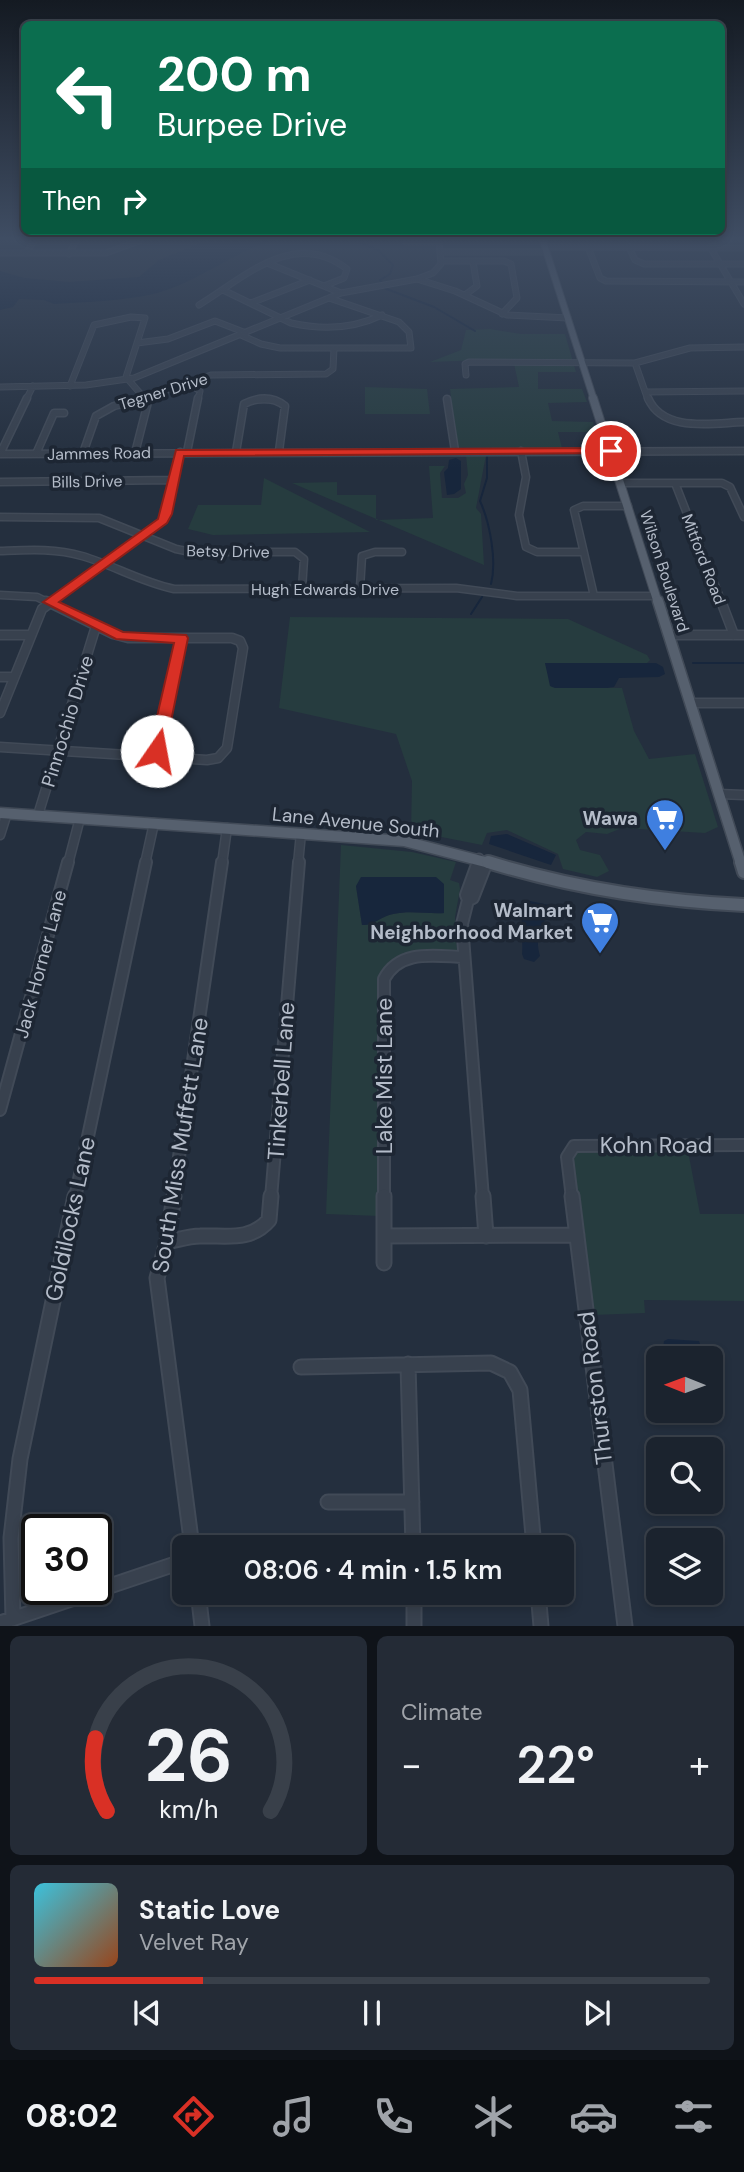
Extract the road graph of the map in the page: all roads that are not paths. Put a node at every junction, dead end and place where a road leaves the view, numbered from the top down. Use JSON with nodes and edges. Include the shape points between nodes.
{"nodes":[{"id":1,"x":378,"y":317,"type":"edge"},
{"id":2,"x":387,"y":317,"type":"edge"},
{"id":3,"x":517,"y":317,"type":"edge"},
{"id":4,"x":281,"y":318,"type":"joint"},
{"id":5,"x":568,"y":318,"type":"joint"},
{"id":6,"x":244,"y":334,"type":"junction"},
{"id":7,"x":137,"y":342,"type":"junction"},
{"id":8,"x":744,"y":347,"type":"edge"},
{"id":9,"x":334,"y":348,"type":"junction"},
{"id":10,"x":582,"y":363,"type":"junction"},
{"id":11,"x":635,"y":363,"type":"junction"},
{"id":12,"x":466,"y":375,"type":"dead end"},
{"id":13,"x":128,"y":379,"type":"junction"},
{"id":14,"x":188,"y":383,"type":"junction"},
{"id":15,"x":33,"y":386,"type":"junction"},
{"id":16,"x":70,"y":386,"type":"junction"},
{"id":17,"x":0,"y":387,"type":"edge"},
{"id":18,"x":744,"y":391,"type":"edge"},
{"id":19,"x":646,"y":392,"type":"junction"},
{"id":20,"x":145,"y":398,"type":"junction"},
{"id":21,"x":447,"y":399,"type":"dead end"},
{"id":22,"x":64,"y":413,"type":"dead end"},
{"id":23,"x":744,"y":422,"type":"edge"},
{"id":24,"x":279,"y":451,"type":"junction"},
{"id":25,"x":455,"y":451,"type":"junction"},
{"id":26,"x":521,"y":451,"type":"junction"},
{"id":27,"x":611,"y":451,"type":"junction"},
{"id":28,"x":744,"y":451,"type":"edge"},
{"id":29,"x":183,"y":452,"type":"junction"},
{"id":30,"x":236,"y":452,"type":"junction"},
{"id":31,"x":83,"y":453,"type":"junction"},
{"id":32,"x":135,"y":453,"type":"junction"},
{"id":33,"x":0,"y":454,"type":"edge"},
{"id":34,"x":36,"y":454,"type":"junction"},
{"id":35,"x":174,"y":480,"type":"junction"},
{"id":36,"x":0,"y":482,"type":"edge"},
{"id":37,"x":621,"y":483,"type":"junction"},
{"id":38,"x":675,"y":483,"type":"junction"},
{"id":39,"x":628,"y":506,"type":"junction"},
{"id":40,"x":0,"y":517,"type":"edge"},
{"id":41,"x":744,"y":517,"type":"edge"},
{"id":42,"x":144,"y":535,"type":"junction"},
{"id":43,"x":0,"y":551,"type":"edge"},
{"id":44,"x":402,"y":552,"type":"dead end"},
{"id":45,"x":583,"y":552,"type":"junction"},
{"id":46,"x":103,"y":564,"type":"junction"},
{"id":47,"x":360,"y":588,"type":"junction"},
{"id":48,"x":302,"y":589,"type":"junction"},
{"id":49,"x":0,"y":596,"type":"edge"},
{"id":50,"x":594,"y":596,"type":"junction"},
{"id":51,"x":656,"y":596,"type":"junction"},
{"id":52,"x":49,"y":602,"type":"junction"},
{"id":53,"x":96,"y":626,"type":"junction"},
{"id":54,"x":0,"y":635,"type":"edge"},
{"id":55,"x":30,"y":635,"type":"junction"},
{"id":56,"x":668,"y":635,"type":"junction"},
{"id":57,"x":734,"y":635,"type":"junction"},
{"id":58,"x":744,"y":635,"type":"edge"},
{"id":59,"x":182,"y":638,"type":"junction"},
{"id":60,"x":0,"y":677,"type":"edge"},
{"id":61,"x":14,"y":677,"type":"junction"},
{"id":62,"x":744,"y":703,"type":"edge"},
{"id":63,"x":691,"y":704,"type":"junction"},
{"id":64,"x":0,"y":713,"type":"edge"},
{"id":65,"x":0,"y":747,"type":"edge"},
{"id":66,"x":59,"y":750,"type":"junction"},
{"id":67,"x":156,"y":756,"type":"junction"},
{"id":68,"x":719,"y":794,"type":"junction"},
{"id":69,"x":744,"y":794,"type":"edge"},
{"id":70,"x":4,"y":813,"type":"edge"},
{"id":71,"x":38,"y":815,"type":"junction"},
{"id":72,"x":80,"y":818,"type":"junction"},
{"id":73,"x":153,"y":822,"type":"junction"},
{"id":74,"x":227,"y":828,"type":"junction"},
{"id":75,"x":301,"y":833,"type":"junction"},
{"id":76,"x":0,"y":835,"type":"edge"},
{"id":77,"x":483,"y":859,"type":"junction"},
{"id":78,"x":744,"y":872,"type":"edge"},
{"id":79,"x":744,"y":905,"type":"edge"},
{"id":80,"x":463,"y":957,"type":"junction"},
{"id":81,"x":0,"y":1110,"type":"edge"},
{"id":82,"x":744,"y":1145,"type":"edge"},
{"id":83,"x":569,"y":1150,"type":"joint"},
{"id":84,"x":577,"y":1235,"type":"junction"},
{"id":85,"x":384,"y":1236,"type":"junction"},
{"id":86,"x":486,"y":1236,"type":"junction"},
{"id":87,"x":167,"y":1242,"type":"junction"},
{"id":88,"x":384,"y":1263,"type":"dead end"},
{"id":89,"x":408,"y":1364,"type":"junction"},
{"id":90,"x":301,"y":1367,"type":"dead end"},
{"id":91,"x":328,"y":1502,"type":"dead end"},
{"id":92,"x":412,"y":1503,"type":"junction"},
{"id":93,"x":190,"y":1535,"type":"edge"},
{"id":94,"x":412,"y":1535,"type":"edge"},
{"id":95,"x":533,"y":1535,"type":"edge"},
{"id":96,"x":172,"y":1565,"type":"edge"},
{"id":97,"x":200,"y":1605,"type":"edge"},
{"id":98,"x":414,"y":1605,"type":"edge"},
{"id":99,"x":539,"y":1605,"type":"edge"},
{"id":100,"x":7,"y":1621,"type":"edge"},
{"id":101,"x":202,"y":1626,"type":"edge"},
{"id":102,"x":414,"y":1626,"type":"edge"},
{"id":103,"x":541,"y":1626,"type":"edge"},
{"id":104,"x":625,"y":1626,"type":"edge"}],
"edges":[{"from":1,"to":4,"type":"street","via":[[350,326],[303,326]]},
{"from":2,"to":9,"type":"street","via":[[407,328],[411,348]]},
{"from":3,"to":5,"type":"street"},
{"from":4,"to":6,"type":"street"},
{"from":5,"to":10,"type":"main road","name":"Wilson Boulevard"},
{"from":6,"to":7,"type":"street","via":[[215,321],[168,339]]},
{"from":6,"to":9,"type":"street","via":[[272,347]]},
{"from":6,"to":13,"type":"street"},
{"from":7,"to":13,"type":"street"},
{"from":7,"to":16,"type":"street","via":[[143,317],[93,327]]},
{"from":8,"to":11,"type":"street","via":[[695,347]]},
{"from":9,"to":14,"type":"street","name":"Tegner Drive","via":[[334,369],[326,374],[215,375]]},
{"from":10,"to":11,"type":"street"},
{"from":10,"to":12,"type":"street","via":[[469,362]]},
{"from":10,"to":27,"type":"main road","name":"Wilson Boulevard"},
{"from":11,"to":19,"type":"street"},
{"from":13,"to":16,"type":"street"},
{"from":13,"to":20,"type":"street"},
{"from":14,"to":20,"type":"street","name":"Tegner Drive"},
{"from":14,"to":29,"type":"street","via":[[200,391]]},
{"from":15,"to":16,"type":"street"},
{"from":15,"to":17,"type":"street"},
{"from":15,"to":33,"type":"street"},
{"from":18,"to":19,"type":"street"},
{"from":19,"to":23,"type":"street","via":[[656,412],[672,420]]},
{"from":20,"to":31,"type":"street","name":"Tegner Drive","via":[[99,414]]},
{"from":20,"to":32,"type":"street","via":[[149,404]]},
{"from":21,"to":25,"type":"street"},
{"from":22,"to":34,"type":"street","via":[[54,413]]},
{"from":24,"to":25,"type":"street","name":"Jammes Road"},
{"from":24,"to":30,"type":"street","name":"Jammes Road"},
{"from":24,"to":30,"type":"street","via":[[285,406],[276,399],[262,399],[243,406]]},
{"from":25,"to":26,"type":"street","name":"Jammes Road"},
{"from":26,"to":27,"type":"street","name":"Jammes Road"},
{"from":26,"to":45,"type":"street","via":[[526,481],[519,509],[526,547],[537,552]]},
{"from":27,"to":28,"type":"street","name":"Jammes Road"},
{"from":27,"to":37,"type":"main road","name":"Wilson Boulevard"},
{"from":29,"to":30,"type":"street","name":"Jammes Road"},
{"from":29,"to":32,"type":"street","name":"Jammes Road"},
{"from":29,"to":35,"type":"street"},
{"from":31,"to":32,"type":"street","name":"Jammes Road"},
{"from":31,"to":34,"type":"street","name":"Jammes Road"},
{"from":33,"to":34,"type":"street","name":"Jammes Road"},
{"from":35,"to":36,"type":"street","name":"Bills Drive"},
{"from":35,"to":42,"type":"street","via":[[165,517]]},
{"from":37,"to":38,"type":"street"},
{"from":37,"to":39,"type":"main road","name":"Wilson Boulevard"},
{"from":38,"to":41,"type":"street","via":[[726,485]]},
{"from":38,"to":57,"type":"street","name":"Mitford Road"},
{"from":39,"to":45,"type":"street","via":[[575,508]]},
{"from":39,"to":51,"type":"main road","name":"Wilson Boulevard"},
{"from":40,"to":42,"type":"street","name":"Betsy Drive","via":[[89,517]]},
{"from":42,"to":46,"type":"street"},
{"from":42,"to":48,"type":"street","name":"Betsy Drive","via":[[191,552],[299,554],[304,559]]},
{"from":43,"to":46,"type":"street","name":"Hugh Edwards Drive","via":[[69,553]]},
{"from":44,"to":47,"type":"street","via":[[362,556]]},
{"from":45,"to":50,"type":"street"},
{"from":46,"to":48,"type":"street","name":"Hugh Edwards Drive","via":[[148,584],[174,589]]},
{"from":46,"to":52,"type":"street"},
{"from":47,"to":48,"type":"street","name":"Hugh Edwards Drive"},
{"from":47,"to":50,"type":"street","name":"Hugh Edwards Drive","via":[[467,588],[517,596]]},
{"from":49,"to":52,"type":"street","via":[[30,596]]},
{"from":50,"to":51,"type":"street","name":"Hugh Edwards Drive"},
{"from":51,"to":56,"type":"main road","name":"Wilson Boulevard"},
{"from":52,"to":53,"type":"street"},
{"from":52,"to":55,"type":"street"},
{"from":53,"to":59,"type":"street","via":[[128,638]]},
{"from":53,"to":66,"type":"street","name":"Pinnochio Drive"},
{"from":54,"to":55,"type":"street"},
{"from":55,"to":61,"type":"street"},
{"from":56,"to":57,"type":"street"},
{"from":56,"to":63,"type":"main road","name":"Wilson Boulevard"},
{"from":57,"to":58,"type":"street"},
{"from":59,"to":67,"type":"street"},
{"from":59,"to":67,"type":"street","via":[[232,638],[243,648],[227,748],[218,758],[207,760]]},
{"from":60,"to":61,"type":"street"},
{"from":61,"to":64,"type":"street"},
{"from":62,"to":63,"type":"street"},
{"from":63,"to":68,"type":"main road","name":"Wilson Boulevard"},
{"from":65,"to":66,"type":"street"},
{"from":66,"to":67,"type":"street"},
{"from":66,"to":71,"type":"street","name":"Pinnochio Drive"},
{"from":68,"to":69,"type":"street"},
{"from":68,"to":78,"type":"main road","name":"Wilson Boulevard"},
{"from":70,"to":71,"type":"main road","name":"Lane Avenue South"},
{"from":70,"to":76,"type":"street"},
{"from":71,"to":72,"type":"main road","name":"Lane Avenue South"},
{"from":72,"to":73,"type":"main road","name":"Lane Avenue South"},
{"from":72,"to":81,"type":"street","name":"Jack Horner Lane"},
{"from":73,"to":74,"type":"main road","name":"Lane Avenue South"},
{"from":73,"to":100,"type":"street","name":"Goldilocks Lane","via":[[20,1459]]},
{"from":74,"to":75,"type":"main road","name":"Lane Avenue South"},
{"from":74,"to":87,"type":"street","name":"South Miss Muffett Lane"},
{"from":75,"to":77,"type":"main road","name":"Lane Avenue South","via":[[415,843]]},
{"from":75,"to":87,"type":"street","name":"Tinkerbell Lane","via":[[269,1220],[257,1233],[248,1235]]},
{"from":77,"to":79,"type":"main road","name":"Lane Avenue South","via":[[603,892]]},
{"from":77,"to":80,"type":"street","via":[[461,924]]},
{"from":80,"to":85,"type":"street","name":"Lake Mist Lane","via":[[401,959],[387,970],[384,979]]},
{"from":80,"to":86,"type":"street"},
{"from":82,"to":83,"type":"street","name":"Kohn Road","via":[[574,1146]]},
{"from":83,"to":84,"type":"street","name":"Thurston Road"},
{"from":84,"to":86,"type":"street"},
{"from":84,"to":104,"type":"street","name":"Thurston Road"},
{"from":85,"to":86,"type":"street"},
{"from":85,"to":88,"type":"street","name":"Lake Mist Lane"},
{"from":87,"to":93,"type":"street","name":"South Miss Muffett Lane","via":[[157,1278]]},
{"from":89,"to":90,"type":"street"},
{"from":89,"to":92,"type":"street"},
{"from":89,"to":95,"type":"street","via":[[491,1363],[515,1377],[520,1390]]},
{"from":91,"to":92,"type":"street"},
{"from":92,"to":94,"type":"street"},
{"from":96,"to":100,"type":"street"},
{"from":97,"to":101,"type":"street"},
{"from":98,"to":102,"type":"street"},
{"from":99,"to":103,"type":"street"}]}
